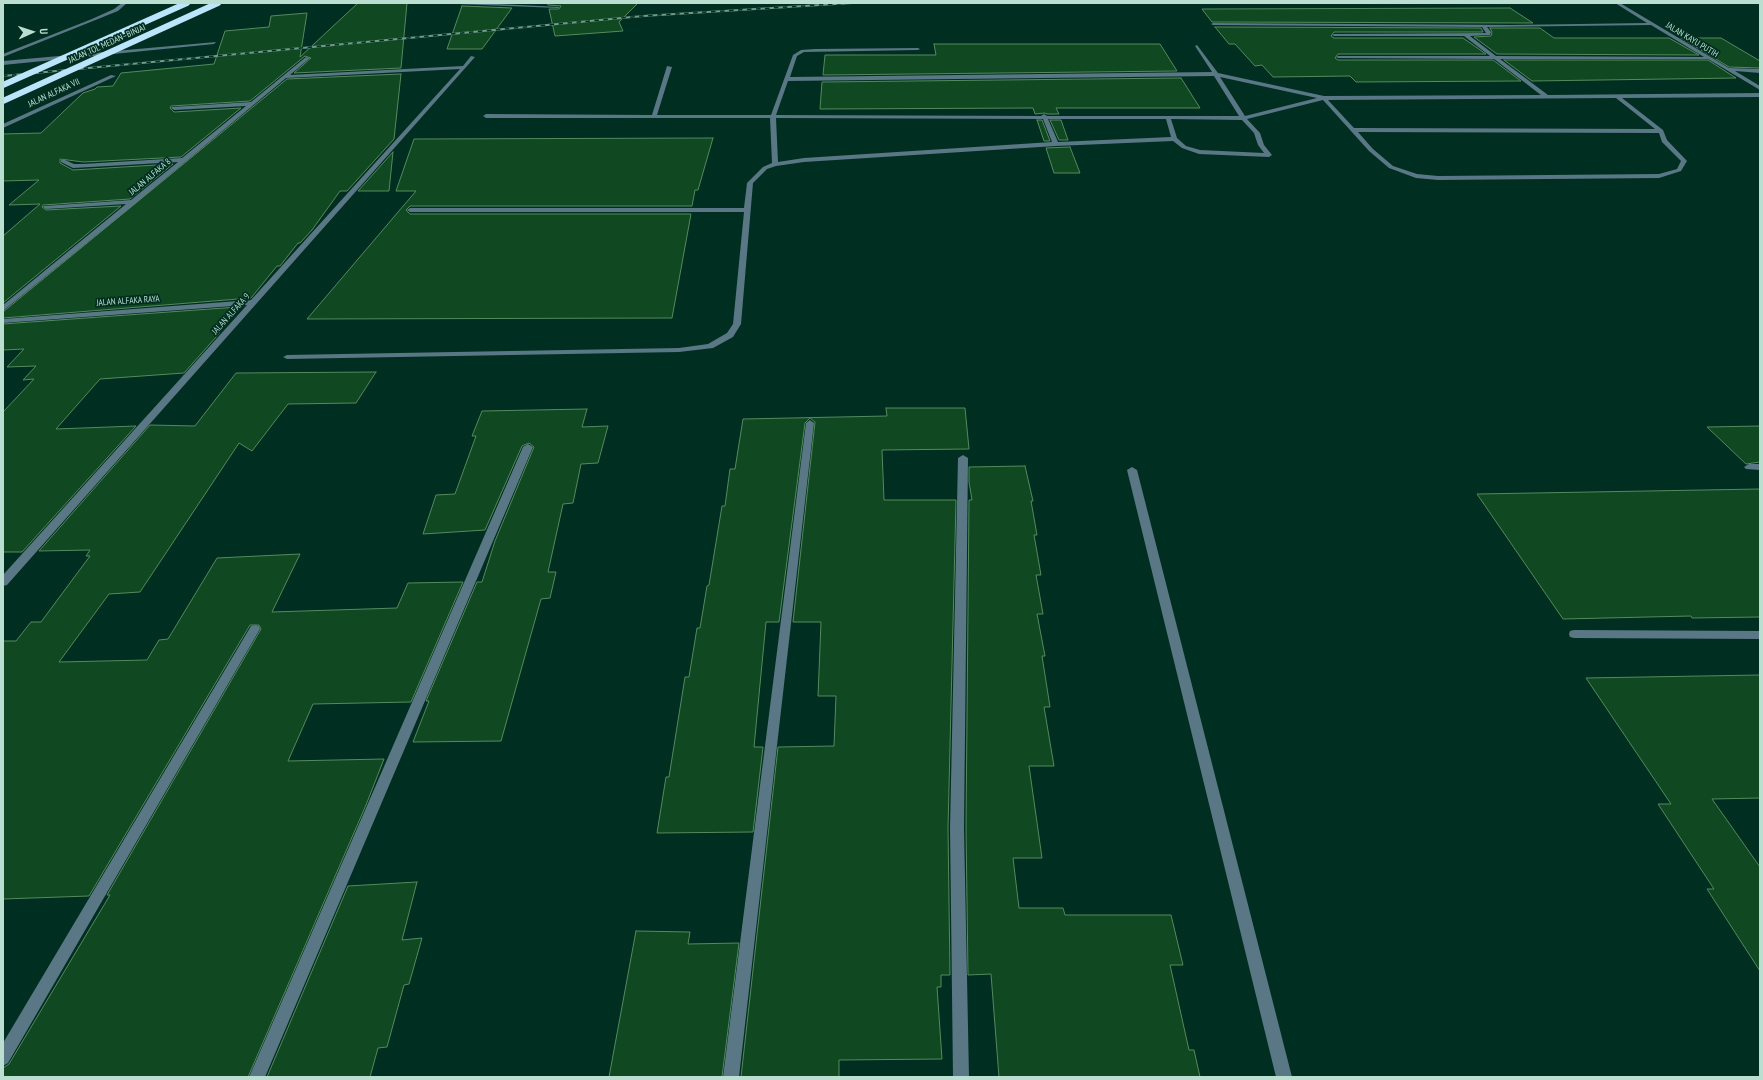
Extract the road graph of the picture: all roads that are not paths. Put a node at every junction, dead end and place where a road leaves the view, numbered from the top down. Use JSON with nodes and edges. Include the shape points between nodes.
{"nodes":[{"id":1,"x":126,"y":3,"type":"edge"},
{"id":2,"x":187,"y":3,"type":"edge"},
{"id":3,"x":218,"y":3,"type":"edge"},
{"id":4,"x":436,"y":3,"type":"edge"},
{"id":5,"x":1617,"y":3,"type":"edge"},
{"id":6,"x":558,"y":7,"type":"dead end"},
{"id":7,"x":1213,"y":24,"type":"dead end"},
{"id":8,"x":1651,"y":24,"type":"junction"},
{"id":9,"x":1483,"y":26,"type":"junction"},
{"id":10,"x":1334,"y":35,"type":"dead end"},
{"id":11,"x":1465,"y":35,"type":"junction"},
{"id":12,"x":214,"y":43,"type":"dead end"},
{"id":13,"x":1196,"y":46,"type":"dead end"},
{"id":14,"x":918,"y":48,"type":"dead end"},
{"id":15,"x":3,"y":56,"type":"edge"},
{"id":16,"x":473,"y":57,"type":"dead end"},
{"id":17,"x":1338,"y":57,"type":"dead end"},
{"id":18,"x":308,"y":58,"type":"dead end"},
{"id":19,"x":1495,"y":58,"type":"junction"},
{"id":20,"x":1707,"y":58,"type":"junction"},
{"id":21,"x":3,"y":63,"type":"edge"},
{"id":22,"x":464,"y":67,"type":"junction"},
{"id":23,"x":669,"y":67,"type":"dead end"},
{"id":24,"x":1726,"y":69,"type":"junction"},
{"id":25,"x":1760,"y":70,"type":"edge"},
{"id":26,"x":1215,"y":74,"type":"junction"},
{"id":27,"x":112,"y":76,"type":"dead end"},
{"id":28,"x":285,"y":77,"type":"junction"},
{"id":29,"x":786,"y":79,"type":"junction"},
{"id":30,"x":3,"y":85,"type":"edge"},
{"id":31,"x":1760,"y":88,"type":"edge"},
{"id":32,"x":1760,"y":95,"type":"edge"},
{"id":33,"x":1546,"y":96,"type":"junction"},
{"id":34,"x":1617,"y":96,"type":"junction"},
{"id":35,"x":1324,"y":98,"type":"junction"},
{"id":36,"x":3,"y":101,"type":"edge"},
{"id":37,"x":251,"y":104,"type":"junction"},
{"id":38,"x":174,"y":108,"type":"dead end"},
{"id":39,"x":486,"y":116,"type":"dead end"},
{"id":40,"x":654,"y":116,"type":"junction"},
{"id":41,"x":773,"y":116,"type":"junction"},
{"id":42,"x":1044,"y":116,"type":"junction"},
{"id":43,"x":1168,"y":117,"type":"junction"},
{"id":44,"x":1243,"y":118,"type":"junction"},
{"id":45,"x":3,"y":126,"type":"edge"},
{"id":46,"x":1353,"y":130,"type":"junction"},
{"id":47,"x":1661,"y":131,"type":"junction"},
{"id":48,"x":1174,"y":139,"type":"junction"},
{"id":49,"x":1056,"y":144,"type":"junction"},
{"id":50,"x":184,"y":160,"type":"junction"},
{"id":51,"x":63,"y":161,"type":"dead end"},
{"id":52,"x":775,"y":164,"type":"junction"},
{"id":53,"x":134,"y":202,"type":"junction"},
{"id":54,"x":46,"y":207,"type":"dead end"},
{"id":55,"x":410,"y":210,"type":"dead end"},
{"id":56,"x":746,"y":210,"type":"junction"},
{"id":57,"x":255,"y":302,"type":"junction"},
{"id":58,"x":3,"y":309,"type":"edge"},
{"id":59,"x":3,"y":321,"type":"edge"},
{"id":60,"x":288,"y":357,"type":"dead end"},
{"id":61,"x":810,"y":424,"type":"dead end"},
{"id":62,"x":528,"y":447,"type":"dead end"},
{"id":63,"x":963,"y":458,"type":"dead end"},
{"id":64,"x":1749,"y":467,"type":"dead end"},
{"id":65,"x":1760,"y":467,"type":"edge"},
{"id":66,"x":1132,"y":470,"type":"dead end"},
{"id":67,"x":3,"y":582,"type":"edge"},
{"id":68,"x":255,"y":629,"type":"dead end"},
{"id":69,"x":1574,"y":634,"type":"dead end"},
{"id":70,"x":1760,"y":635,"type":"edge"},
{"id":71,"x":3,"y":1058,"type":"edge"},
{"id":72,"x":257,"y":1077,"type":"edge"},
{"id":73,"x":731,"y":1077,"type":"edge"},
{"id":74,"x":961,"y":1077,"type":"edge"},
{"id":75,"x":1284,"y":1077,"type":"edge"}],
"edges":[{"from":1,"to":15,"type":"street","via":[[94,20]]},
{"from":2,"to":30,"type":"highway","name":"JALAN TOL MEDAN–BINJAI","bridge":true},
{"from":3,"to":36,"type":"highway","name":"JALAN TOL MEDAN–BINJAI","bridge":true},
{"from":4,"to":6,"type":"street"},
{"from":5,"to":8,"type":"street","name":"JALAN KAYU PUTIH"},
{"from":7,"to":9,"type":"street"},
{"from":8,"to":9,"type":"street"},
{"from":8,"to":20,"type":"street","name":"JALAN KAYU PUTIH"},
{"from":9,"to":11,"type":"street","via":[[1488,34]]},
{"from":10,"to":11,"type":"street"},
{"from":11,"to":19,"type":"street"},
{"from":12,"to":21,"type":"street"},
{"from":13,"to":26,"type":"street"},
{"from":14,"to":29,"type":"street","via":[[804,51],[794,57]]},
{"from":16,"to":22,"type":"street","name":"JALAN ALFAKA 9"},
{"from":17,"to":19,"type":"street"},
{"from":18,"to":28,"type":"street","name":"JALAN ALFAKA 8"},
{"from":19,"to":20,"type":"street"},
{"from":19,"to":33,"type":"street"},
{"from":20,"to":24,"type":"street","name":"JALAN KAYU PUTIH"},
{"from":22,"to":28,"type":"street"},
{"from":22,"to":57,"type":"street","name":"JALAN ALFAKA 9"},
{"from":23,"to":40,"type":"street"},
{"from":24,"to":25,"type":"street"},
{"from":24,"to":31,"type":"street","name":"JALAN KAYU PUTIH"},
{"from":26,"to":29,"type":"street"},
{"from":26,"to":35,"type":"street"},
{"from":26,"to":44,"type":"street"},
{"from":27,"to":45,"type":"street","name":"JALAN ALFAKA VII"},
{"from":28,"to":37,"type":"street","name":"JALAN ALFAKA 8"},
{"from":29,"to":41,"type":"street"},
{"from":32,"to":34,"type":"street"},
{"from":33,"to":34,"type":"street"},
{"from":33,"to":35,"type":"street"},
{"from":34,"to":47,"type":"street"},
{"from":35,"to":44,"type":"street"},
{"from":35,"to":46,"type":"street"},
{"from":37,"to":38,"type":"street"},
{"from":37,"to":50,"type":"street","name":"JALAN ALFAKA 8"},
{"from":39,"to":40,"type":"street"},
{"from":40,"to":41,"type":"street"},
{"from":41,"to":42,"type":"street"},
{"from":41,"to":52,"type":"street"},
{"from":42,"to":43,"type":"street"},
{"from":42,"to":49,"type":"street"},
{"from":43,"to":44,"type":"street"},
{"from":43,"to":48,"type":"street"},
{"from":44,"to":48,"type":"street","via":[[1258,133],[1261,145],[1268,151],[1268,156],[1199,152],[1184,147]]},
{"from":46,"to":47,"type":"street"},
{"from":46,"to":47,"type":"street","via":[[1391,167],[1416,176],[1438,178],[1659,176],[1678,170],[1684,161],[1664,141]]},
{"from":48,"to":49,"type":"street"},
{"from":49,"to":52,"type":"street"},
{"from":50,"to":51,"type":"street","via":[[83,166],[73,166]]},
{"from":50,"to":53,"type":"street","name":"JALAN ALFAKA 8"},
{"from":52,"to":56,"type":"street","via":[[758,173],[750,183]]},
{"from":53,"to":54,"type":"street"},
{"from":53,"to":58,"type":"street","name":"JALAN ALFAKA 8"},
{"from":55,"to":56,"type":"street"},
{"from":56,"to":60,"type":"street","via":[[737,324],[730,335],[710,346],[679,350]]},
{"from":57,"to":59,"type":"street","name":"JALAN ALFAKA RAYA"},
{"from":57,"to":67,"type":"street","name":"JALAN ALFAKA 9"},
{"from":61,"to":73,"type":"street"},
{"from":62,"to":72,"type":"street"},
{"from":63,"to":74,"type":"street","via":[[957,828]]},
{"from":64,"to":65,"type":"street"},
{"from":66,"to":75,"type":"street"},
{"from":68,"to":71,"type":"street"},
{"from":69,"to":70,"type":"street"}]}
